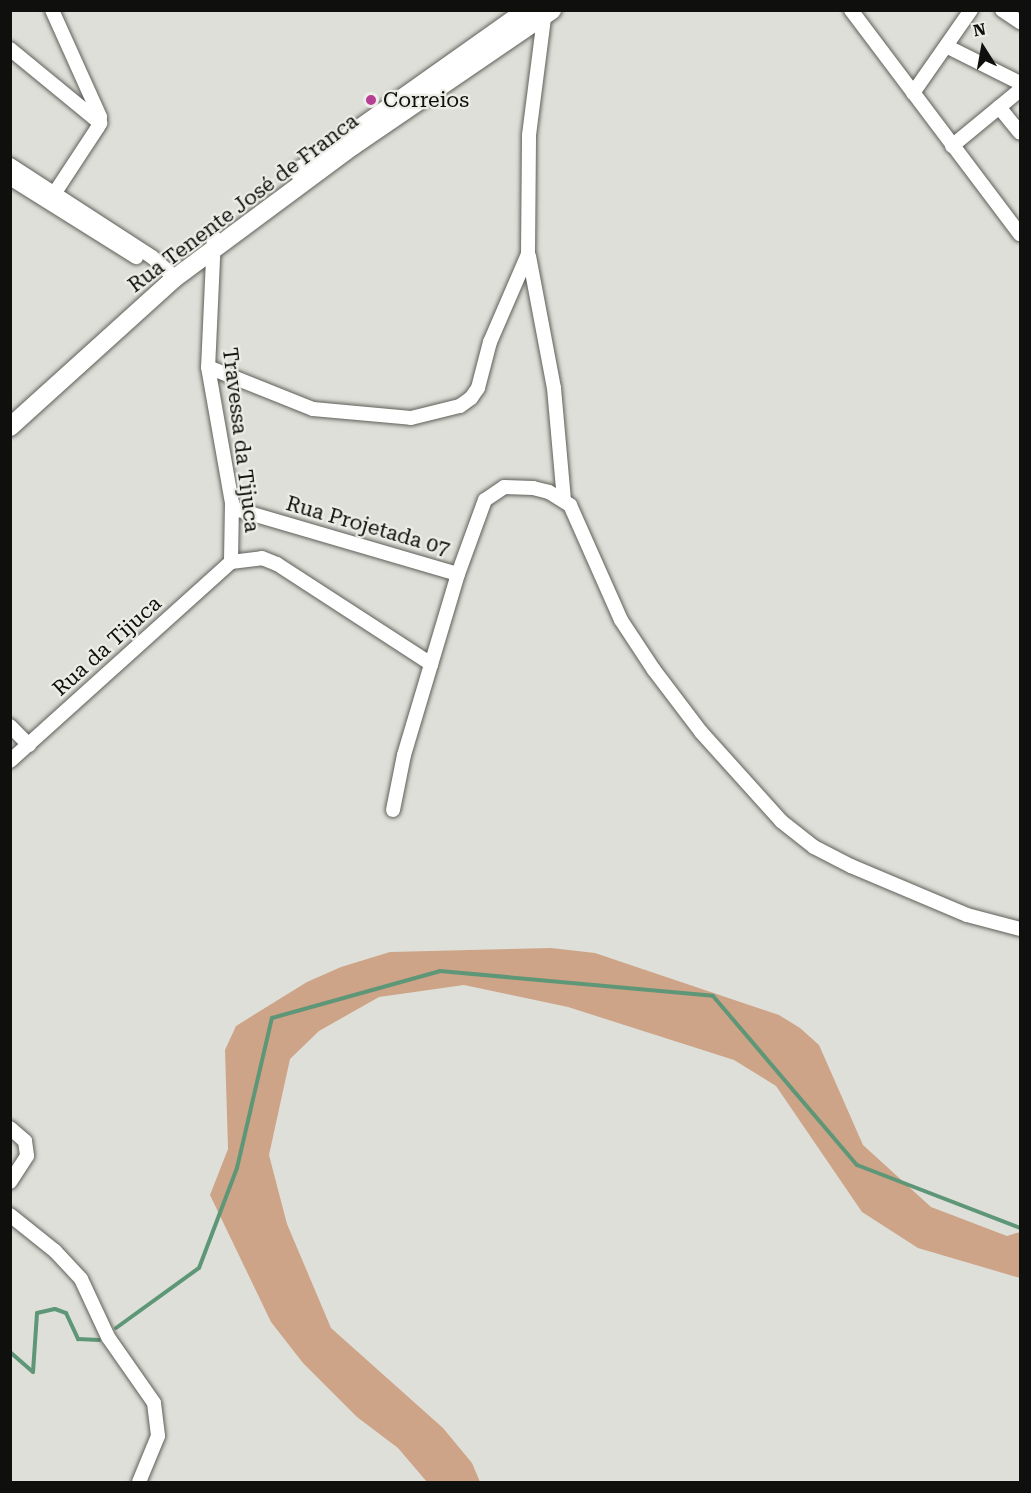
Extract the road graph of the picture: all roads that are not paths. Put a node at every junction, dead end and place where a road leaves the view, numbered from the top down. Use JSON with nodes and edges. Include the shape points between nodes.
{"nodes":[{"id":1,"x":52,"y":10,"type":"edge"},
{"id":2,"x":527,"y":10,"type":"edge"},
{"id":3,"x":851,"y":10,"type":"edge"},
{"id":4,"x":971,"y":10,"type":"edge"},
{"id":5,"x":1002,"y":10,"type":"edge"},
{"id":6,"x":548,"y":12,"type":"edge"},
{"id":7,"x":1020,"y":22,"type":"edge"},
{"id":8,"x":948,"y":47,"type":"junction"},
{"id":9,"x":10,"y":49,"type":"edge"},
{"id":10,"x":1020,"y":83,"type":"edge"},
{"id":11,"x":1020,"y":90,"type":"edge"},
{"id":12,"x":913,"y":93,"type":"junction"},
{"id":13,"x":999,"y":107,"type":"junction"},
{"id":14,"x":99,"y":123,"type":"junction"},
{"id":15,"x":1020,"y":133,"type":"edge"},
{"id":16,"x":952,"y":146,"type":"junction"},
{"id":17,"x":10,"y":165,"type":"edge"},
{"id":18,"x":10,"y":178,"type":"edge"},
{"id":19,"x":49,"y":195,"type":"junction"},
{"id":20,"x":1020,"y":234,"type":"edge"},
{"id":21,"x":213,"y":244,"type":"junction"},
{"id":22,"x":528,"y":254,"type":"junction"},
{"id":23,"x":169,"y":276,"type":"junction"},
{"id":24,"x":208,"y":367,"type":"junction"},
{"id":25,"x":10,"y":412,"type":"edge"},
{"id":26,"x":10,"y":427,"type":"edge"},
{"id":27,"x":564,"y":499,"type":"junction"},
{"id":28,"x":232,"y":508,"type":"junction"},
{"id":29,"x":231,"y":562,"type":"junction"},
{"id":30,"x":458,"y":573,"type":"junction"},
{"id":31,"x":431,"y":664,"type":"junction"},
{"id":32,"x":10,"y":726,"type":"edge"},
{"id":33,"x":29,"y":744,"type":"junction"},
{"id":34,"x":10,"y":761,"type":"edge"},
{"id":35,"x":393,"y":810,"type":"dead end"},
{"id":36,"x":1020,"y":929,"type":"edge"},
{"id":37,"x":15,"y":1132,"type":"edge"},
{"id":38,"x":10,"y":1182,"type":"edge"},
{"id":39,"x":10,"y":1215,"type":"edge"},
{"id":40,"x":140,"y":1482,"type":"edge"}],
"edges":[{"from":1,"to":14,"type":"street"},
{"from":2,"to":21,"type":"main road","name":"Rua Tenente José de Franca","via":[[344,137]]},
{"from":3,"to":12,"type":"street"},
{"from":4,"to":8,"type":"street"},
{"from":5,"to":7,"type":"street"},
{"from":6,"to":21,"type":"main road","name":"Rua Tenente José de Franca"},
{"from":6,"to":22,"type":"street","via":[[529,135]]},
{"from":8,"to":10,"type":"street"},
{"from":8,"to":12,"type":"street"},
{"from":9,"to":14,"type":"street"},
{"from":11,"to":13,"type":"street"},
{"from":12,"to":16,"type":"street"},
{"from":13,"to":15,"type":"street"},
{"from":13,"to":16,"type":"street"},
{"from":14,"to":19,"type":"street"},
{"from":16,"to":20,"type":"street"},
{"from":17,"to":19,"type":"street"},
{"from":18,"to":19,"type":"street"},
{"from":19,"to":23,"type":"street"},
{"from":21,"to":23,"type":"main road","name":"Rua Tenente José de Franca"},
{"from":21,"to":24,"type":"street","name":"Travessa da Tijuca"},
{"from":22,"to":24,"type":"street","via":[[490,342],[478,388],[460,406],[411,418],[313,409]]},
{"from":22,"to":27,"type":"street","via":[[554,388]]},
{"from":23,"to":25,"type":"main road","name":"Rua Tenente José de Franca"},
{"from":23,"to":26,"type":"main road","name":"Rua Tenente José de Franca"},
{"from":24,"to":28,"type":"street","name":"Travessa da Tijuca"},
{"from":27,"to":30,"type":"street","via":[[519,486],[492,493],[485,500]]},
{"from":27,"to":36,"type":"street","via":[[575,513],[621,620],[649,662],[701,732],[781,821],[814,847],[850,866],[967,915]]},
{"from":28,"to":29,"type":"street","name":"Travessa da Tijuca"},
{"from":28,"to":30,"type":"street","name":"Rua Projetada 07"},
{"from":29,"to":31,"type":"street","via":[[262,558],[278,564]]},
{"from":29,"to":33,"type":"street","name":"Rua da Tijuca"},
{"from":30,"to":31,"type":"street"},
{"from":31,"to":35,"type":"street"},
{"from":32,"to":33,"type":"street"},
{"from":33,"to":34,"type":"street","name":"Rua da Tijuca"},
{"from":37,"to":38,"type":"street","via":[[27,1156]]},
{"from":39,"to":40,"type":"street","via":[[55,1251],[81,1279],[108,1337],[154,1403],[158,1436]]}]}
